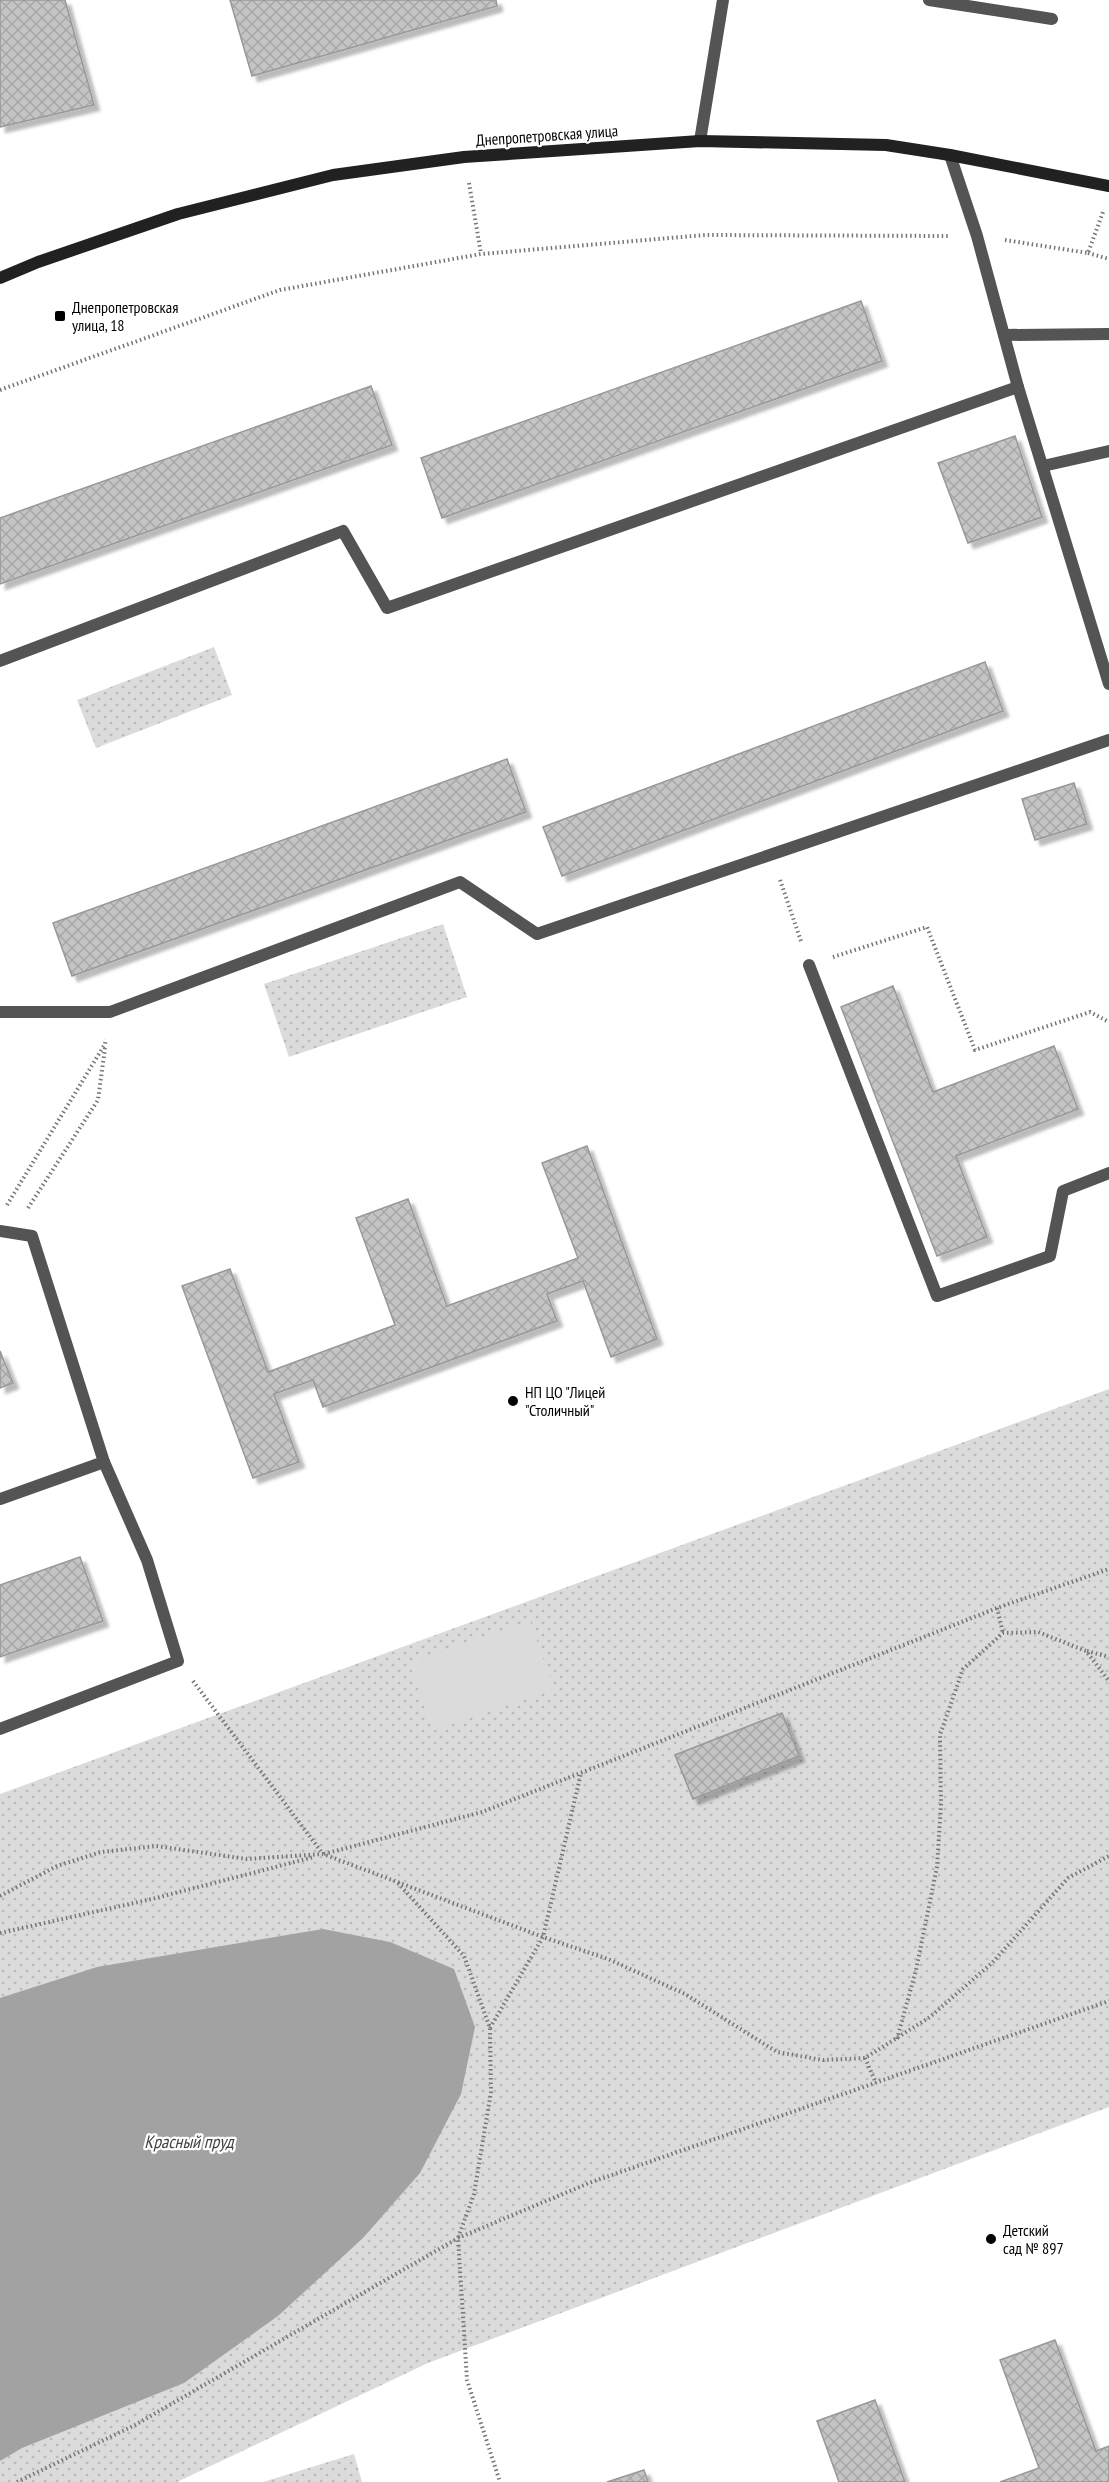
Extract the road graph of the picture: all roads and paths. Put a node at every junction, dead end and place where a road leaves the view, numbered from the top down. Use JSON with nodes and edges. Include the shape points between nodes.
{"nodes":[{"id":1,"x":723,"y":0,"type":"edge"},
{"id":2,"x":929,"y":0,"type":"edge"},
{"id":3,"x":1052,"y":20,"type":"dead end"},
{"id":4,"x":700,"y":141,"type":"junction"},
{"id":5,"x":950,"y":155,"type":"junction"},
{"id":6,"x":464,"y":157,"type":"junction"},
{"id":7,"x":1109,"y":186,"type":"edge"},
{"id":8,"x":1105,"y":208,"type":"dead end"},
{"id":9,"x":977,"y":236,"type":"junction"},
{"id":10,"x":1088,"y":253,"type":"junction"},
{"id":11,"x":481,"y":254,"type":"junction"},
{"id":12,"x":1109,"y":259,"type":"edge"},
{"id":13,"x":0,"y":278,"type":"edge"},
{"id":14,"x":1109,"y":334,"type":"edge"},
{"id":15,"x":1004,"y":335,"type":"junction"},
{"id":16,"x":1018,"y":387,"type":"junction"},
{"id":17,"x":0,"y":390,"type":"edge"},
{"id":18,"x":1109,"y":451,"type":"edge"},
{"id":19,"x":1043,"y":466,"type":"junction"},
{"id":20,"x":0,"y":661,"type":"edge"},
{"id":21,"x":1109,"y":684,"type":"edge"},
{"id":22,"x":1109,"y":740,"type":"edge"},
{"id":23,"x":771,"y":855,"type":"junction"},
{"id":24,"x":809,"y":964,"type":"junction"},
{"id":25,"x":0,"y":1012,"type":"edge"},
{"id":26,"x":110,"y":1012,"type":"junction"},
{"id":27,"x":1109,"y":1022,"type":"edge"},
{"id":28,"x":105,"y":1044,"type":"junction"},
{"id":29,"x":1109,"y":1173,"type":"edge"},
{"id":30,"x":6,"y":1206,"type":"dead end"},
{"id":31,"x":6,"y":1231,"type":"edge"},
{"id":32,"x":104,"y":1462,"type":"junction"},
{"id":33,"x":0,"y":1499,"type":"edge"},
{"id":34,"x":1109,"y":1569,"type":"edge"},
{"id":35,"x":997,"y":1608,"type":"junction"},
{"id":36,"x":1004,"y":1633,"type":"junction"},
{"id":37,"x":1086,"y":1651,"type":"junction"},
{"id":38,"x":1109,"y":1657,"type":"edge"},
{"id":39,"x":178,"y":1661,"type":"junction"},
{"id":40,"x":1109,"y":1681,"type":"edge"},
{"id":41,"x":0,"y":1729,"type":"edge"},
{"id":42,"x":581,"y":1772,"type":"junction"},
{"id":43,"x":323,"y":1854,"type":"junction"},
{"id":44,"x":1109,"y":1856,"type":"edge"},
{"id":45,"x":398,"y":1883,"type":"junction"},
{"id":46,"x":0,"y":1896,"type":"edge"},
{"id":47,"x":0,"y":1933,"type":"edge"},
{"id":48,"x":543,"y":1938,"type":"junction"},
{"id":49,"x":1109,"y":2001,"type":"edge"},
{"id":50,"x":490,"y":2028,"type":"junction"},
{"id":51,"x":897,"y":2039,"type":"junction"},
{"id":52,"x":865,"y":2058,"type":"junction"},
{"id":53,"x":876,"y":2083,"type":"junction"},
{"id":54,"x":458,"y":2238,"type":"junction"},
{"id":55,"x":17,"y":2482,"type":"edge"},
{"id":56,"x":500,"y":2482,"type":"edge"}],
"edges":[{"from":1,"to":4,"type":"lane"},
{"from":2,"to":3,"type":"lane"},
{"from":4,"to":5,"type":"street","name":"Днепропетровская улица","via":[[886,146]]},
{"from":4,"to":6,"type":"street","name":"Днепропетровская улица"},
{"from":5,"to":7,"type":"street","name":"Днепропетровская улица"},
{"from":5,"to":9,"type":"lane"},
{"from":6,"to":11,"type":"path"},
{"from":6,"to":13,"type":"street","name":"Днепропетровская улица","via":[[333,175],[178,214]]},
{"from":8,"to":10,"type":"path"},
{"from":9,"to":10,"type":"path"},
{"from":9,"to":11,"type":"path","via":[[705,236]]},
{"from":9,"to":15,"type":"lane"},
{"from":10,"to":12,"type":"path"},
{"from":11,"to":17,"type":"path","via":[[280,290]]},
{"from":14,"to":15,"type":"lane"},
{"from":15,"to":16,"type":"lane"},
{"from":16,"to":19,"type":"lane"},
{"from":16,"to":20,"type":"lane","via":[[387,608],[343,531]]},
{"from":18,"to":19,"type":"lane"},
{"from":19,"to":21,"type":"lane"},
{"from":22,"to":23,"type":"lane"},
{"from":23,"to":24,"type":"path"},
{"from":23,"to":26,"type":"lane","via":[[537,934],[460,882]]},
{"from":24,"to":27,"type":"path","via":[[927,927],[975,1050],[1090,1012]]},
{"from":24,"to":29,"type":"lane","via":[[936,1296],[1050,1256],[1063,1191]]},
{"from":25,"to":26,"type":"lane"},
{"from":26,"to":28,"type":"path"},
{"from":28,"to":30,"type":"path"},
{"from":28,"to":31,"type":"path","via":[[98,1100]]},
{"from":31,"to":32,"type":"lane","via":[[32,1236]]},
{"from":32,"to":33,"type":"lane"},
{"from":32,"to":39,"type":"lane","via":[[147,1560]]},
{"from":34,"to":35,"type":"path"},
{"from":35,"to":36,"type":"path"},
{"from":35,"to":42,"type":"path"},
{"from":36,"to":37,"type":"path","via":[[1038,1632]]},
{"from":36,"to":51,"type":"path","via":[[963,1669],[940,1735],[937,1867]]},
{"from":37,"to":38,"type":"path"},
{"from":37,"to":40,"type":"path"},
{"from":39,"to":41,"type":"lane"},
{"from":39,"to":43,"type":"path"},
{"from":42,"to":43,"type":"path","via":[[482,1812]]},
{"from":42,"to":48,"type":"path"},
{"from":43,"to":45,"type":"path"},
{"from":43,"to":46,"type":"path","via":[[247,1859],[156,1846],[102,1852],[57,1866]]},
{"from":43,"to":47,"type":"path","via":[[152,1899]]},
{"from":44,"to":51,"type":"path","via":[[1068,1878],[992,1963],[930,2017]]},
{"from":45,"to":48,"type":"path"},
{"from":45,"to":50,"type":"path","via":[[464,1956]]},
{"from":48,"to":50,"type":"path"},
{"from":48,"to":52,"type":"path","via":[[609,1959],[686,1994],[777,2052],[823,2060]]},
{"from":49,"to":53,"type":"path"},
{"from":50,"to":54,"type":"path","via":[[491,2092],[474,2194]]},
{"from":51,"to":52,"type":"path"},
{"from":52,"to":53,"type":"path"},
{"from":53,"to":54,"type":"path","via":[[589,2183]]},
{"from":54,"to":55,"type":"path","via":[[135,2425]]},
{"from":54,"to":56,"type":"path","via":[[468,2380]]}]}
